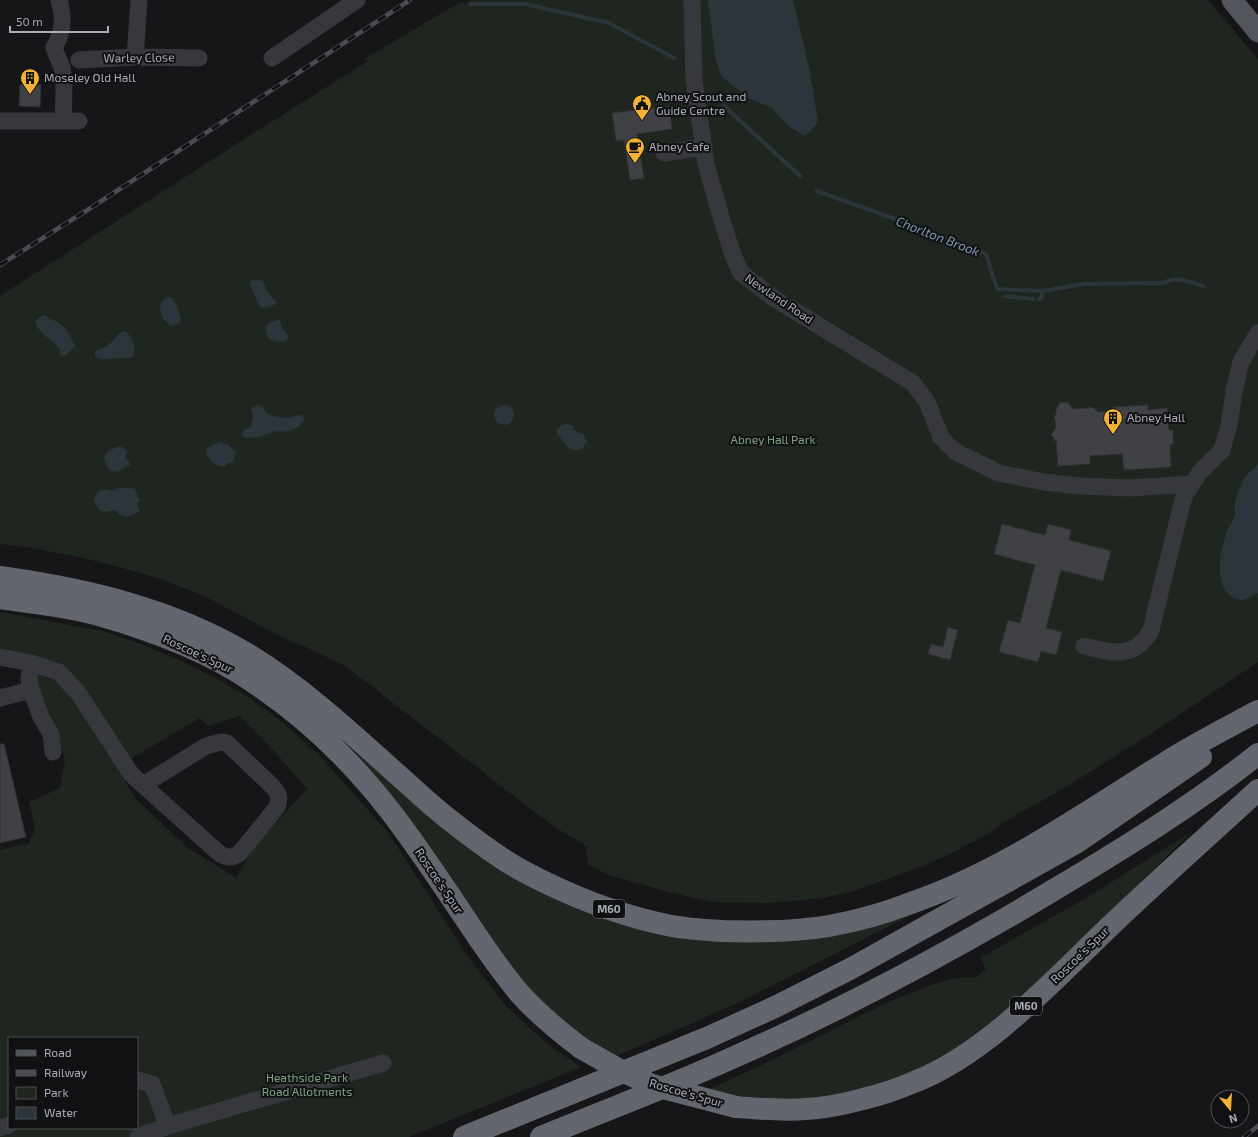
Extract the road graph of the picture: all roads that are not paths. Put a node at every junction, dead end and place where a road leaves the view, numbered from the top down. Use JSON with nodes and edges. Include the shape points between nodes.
{"nodes":[{"id":1,"x":59,"y":0,"type":"edge"},
{"id":2,"x":139,"y":0,"type":"edge"},
{"id":3,"x":692,"y":0,"type":"edge"},
{"id":4,"x":1232,"y":0,"type":"edge"},
{"id":5,"x":354,"y":1,"type":"edge"},
{"id":6,"x":1258,"y":32,"type":"edge"},
{"id":7,"x":135,"y":57,"type":"junction"},
{"id":8,"x":199,"y":58,"type":"dead end"},
{"id":9,"x":272,"y":58,"type":"dead end"},
{"id":10,"x":79,"y":60,"type":"dead end"},
{"id":11,"x":0,"y":121,"type":"edge"},
{"id":12,"x":704,"y":147,"type":"junction"},
{"id":13,"x":664,"y":153,"type":"dead end"},
{"id":14,"x":1258,"y":333,"type":"edge"},
{"id":15,"x":1192,"y":484,"type":"junction"},
{"id":16,"x":0,"y":577,"type":"edge"},
{"id":17,"x":0,"y":598,"type":"edge"},
{"id":18,"x":1084,"y":646,"type":"dead end"},
{"id":19,"x":0,"y":657,"type":"edge"},
{"id":20,"x":31,"y":663,"type":"junction"},
{"id":21,"x":32,"y":690,"type":"junction"},
{"id":22,"x":0,"y":698,"type":"edge"},
{"id":23,"x":1258,"y":711,"type":"edge"},
{"id":24,"x":1258,"y":716,"type":"edge"},
{"id":25,"x":53,"y":752,"type":"dead end"},
{"id":26,"x":1258,"y":754,"type":"edge"},
{"id":27,"x":143,"y":785,"type":"junction"},
{"id":28,"x":1258,"y":790,"type":"edge"},
{"id":29,"x":383,"y":1063,"type":"dead end"},
{"id":30,"x":138,"y":1080,"type":"edge"},
{"id":31,"x":168,"y":1126,"type":"junction"},
{"id":32,"x":138,"y":1137,"type":"edge"},
{"id":33,"x":464,"y":1137,"type":"edge"},
{"id":34,"x":541,"y":1137,"type":"edge"}],
"edges":[{"from":1,"to":11,"type":"street","via":[[62,26],[60,38],[54,47],[61,67],[71,121]]},
{"from":2,"to":7,"type":"street"},
{"from":3,"to":12,"type":"street","name":"Newland Road","via":[[694,80]]},
{"from":4,"to":6,"type":"main road"},
{"from":5,"to":9,"type":"street"},
{"from":7,"to":8,"type":"street","name":"Warley Close"},
{"from":7,"to":10,"type":"street","name":"Warley Close"},
{"from":12,"to":13,"type":"street"},
{"from":12,"to":15,"type":"street","name":"Newland Road","via":[[719,210],[741,274],[775,299],[913,383],[927,402],[941,437],[956,452],[999,473],[1044,482],[1129,488]]},
{"from":14,"to":15,"type":"street","via":[[1241,362],[1222,450]]},
{"from":15,"to":18,"type":"street","via":[[1182,502],[1151,630],[1147,637],[1140,646],[1110,653]]},
{"from":16,"to":23,"type":"highway","name":"Roscoe's Spur","number":"M60","via":[[52,584],[110,598],[166,615],[205,631],[248,654],[292,684],[336,719],[443,816],[510,864],[592,904],[668,926],[752,932],[826,927],[877,914],[940,892],[973,878],[1058,831],[1168,761]]},
{"from":17,"to":28,"type":"highway","name":"Roscoe's Spur","number":"M60","bridge":true,"via":[[56,606],[132,625],[186,646],[252,680],[306,721],[359,774],[407,834],[486,950],[521,995],[551,1025],[581,1048],[618,1070],[652,1085],[736,1107],[808,1109],[851,1102],[916,1082],[952,1063],[1011,1019]]},
{"from":19,"to":20,"type":"street"},
{"from":20,"to":21,"type":"street","via":[[29,678]]},
{"from":20,"to":27,"type":"street","via":[[60,672],[79,694],[131,774]]},
{"from":21,"to":22,"type":"street"},
{"from":21,"to":25,"type":"street","via":[[41,717],[51,734]]},
{"from":24,"to":33,"type":"highway","via":[[1076,843],[850,970],[709,1037]]},
{"from":26,"to":34,"type":"highway","via":[[1170,818],[1083,873],[1000,923],[917,968],[722,1063]]},
{"from":27,"to":27,"type":"street","via":[[206,746],[221,742],[227,743],[272,786],[279,794],[280,800],[239,854],[227,857],[220,854]]},
{"from":29,"to":31,"type":"street"},
{"from":30,"to":31,"type":"street","via":[[152,1084]]},
{"from":31,"to":32,"type":"street"}]}
